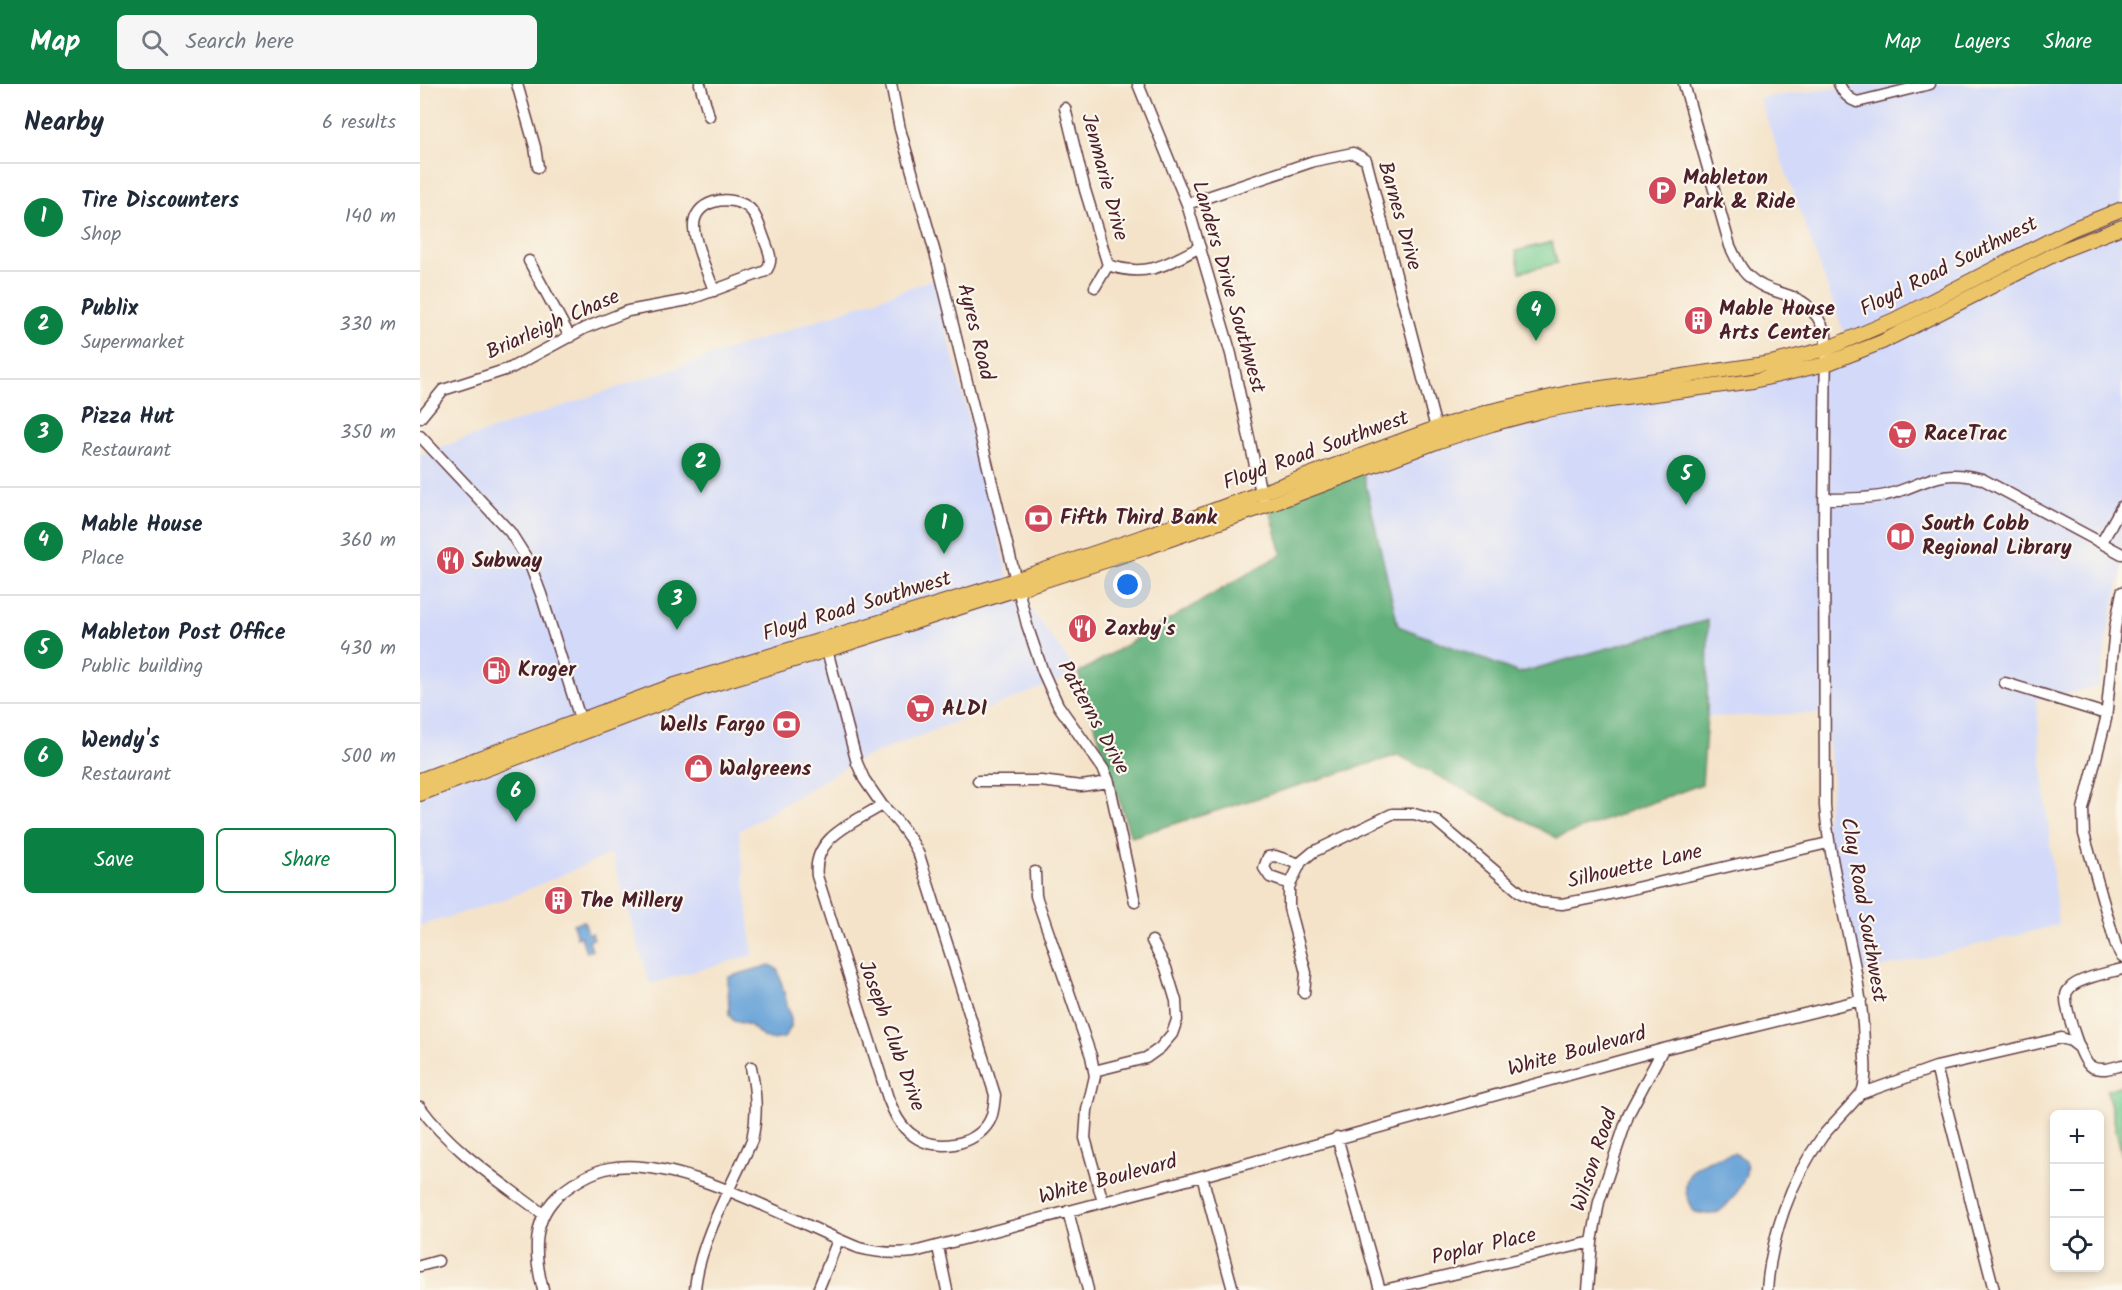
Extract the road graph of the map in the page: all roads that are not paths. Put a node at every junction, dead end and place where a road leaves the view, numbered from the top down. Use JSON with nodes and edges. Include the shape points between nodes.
{"nodes":[{"id":1,"x":517,"y":84,"type":"edge"},
{"id":2,"x":700,"y":84,"type":"edge"},
{"id":3,"x":891,"y":84,"type":"edge"},
{"id":4,"x":1138,"y":84,"type":"edge"},
{"id":5,"x":1684,"y":84,"type":"edge"},
{"id":6,"x":1930,"y":84,"type":"edge"},
{"id":7,"x":1841,"y":88,"type":"edge"},
{"id":8,"x":1065,"y":108,"type":"dead end"},
{"id":9,"x":709,"y":116,"type":"dead end"},
{"id":10,"x":538,"y":167,"type":"dead end"},
{"id":11,"x":1187,"y":204,"type":"junction"},
{"id":12,"x":2122,"y":209,"type":"edge"},
{"id":13,"x":2122,"y":227,"type":"edge"},
{"id":14,"x":1200,"y":247,"type":"junction"},
{"id":15,"x":529,"y":261,"type":"dead end"},
{"id":16,"x":1108,"y":265,"type":"junction"},
{"id":17,"x":1095,"y":287,"type":"dead end"},
{"id":18,"x":714,"y":291,"type":"junction"},
{"id":19,"x":570,"y":337,"type":"junction"},
{"id":20,"x":1826,"y":349,"type":"junction"},
{"id":21,"x":1826,"y":364,"type":"junction"},
{"id":22,"x":420,"y":418,"type":"edge"},
{"id":23,"x":1436,"y":429,"type":"junction"},
{"id":24,"x":420,"y":436,"type":"edge"},
{"id":25,"x":1824,"y":499,"type":"junction"},
{"id":26,"x":1264,"y":500,"type":"junction"},
{"id":27,"x":2122,"y":506,"type":"edge"},
{"id":28,"x":2102,"y":542,"type":"junction"},
{"id":29,"x":2122,"y":554,"type":"edge"},
{"id":30,"x":1016,"y":585,"type":"junction"},
{"id":31,"x":2122,"y":592,"type":"edge"},
{"id":32,"x":827,"y":650,"type":"junction"},
{"id":33,"x":2005,"y":683,"type":"dead end"},
{"id":34,"x":2106,"y":714,"type":"junction"},
{"id":35,"x":582,"y":726,"type":"junction"},
{"id":36,"x":420,"y":780,"type":"edge"},
{"id":37,"x":978,"y":781,"type":"dead end"},
{"id":38,"x":1109,"y":782,"type":"junction"},
{"id":39,"x":420,"y":794,"type":"edge"},
{"id":40,"x":882,"y":805,"type":"junction"},
{"id":41,"x":1828,"y":843,"type":"junction"},
{"id":42,"x":1300,"y":864,"type":"junction"},
{"id":43,"x":1035,"y":872,"type":"dead end"},
{"id":44,"x":1290,"y":884,"type":"junction"},
{"id":45,"x":1135,"y":902,"type":"dead end"},
{"id":46,"x":1152,"y":941,"type":"dead end"},
{"id":47,"x":2116,"y":946,"type":"junction"},
{"id":48,"x":2122,"y":957,"type":"edge"},
{"id":49,"x":2122,"y":969,"type":"edge"},
{"id":50,"x":2108,"y":973,"type":"junction"},
{"id":51,"x":1304,"y":993,"type":"dead end"},
{"id":52,"x":1861,"y":1000,"type":"junction"},
{"id":53,"x":2070,"y":1017,"type":"junction"},
{"id":54,"x":2061,"y":1038,"type":"junction"},
{"id":55,"x":2080,"y":1048,"type":"junction"},
{"id":56,"x":1663,"y":1049,"type":"junction"},
{"id":57,"x":2122,"y":1065,"type":"edge"},
{"id":58,"x":751,"y":1067,"type":"dead end"},
{"id":59,"x":1936,"y":1067,"type":"junction"},
{"id":60,"x":1094,"y":1071,"type":"junction"},
{"id":61,"x":1863,"y":1093,"type":"junction"},
{"id":62,"x":420,"y":1107,"type":"edge"},
{"id":63,"x":424,"y":1119,"type":"edge"},
{"id":64,"x":1337,"y":1137,"type":"junction"},
{"id":65,"x":1202,"y":1176,"type":"junction"},
{"id":66,"x":729,"y":1192,"type":"junction"},
{"id":67,"x":1103,"y":1202,"type":"junction"},
{"id":68,"x":1068,"y":1211,"type":"junction"},
{"id":69,"x":543,"y":1214,"type":"junction"},
{"id":70,"x":838,"y":1240,"type":"junction"},
{"id":71,"x":1592,"y":1242,"type":"junction"},
{"id":72,"x":938,"y":1247,"type":"junction"},
{"id":73,"x":438,"y":1261,"type":"dead end"},
{"id":74,"x":420,"y":1266,"type":"edge"},
{"id":75,"x":543,"y":1290,"type":"edge"},
{"id":76,"x":695,"y":1290,"type":"edge"},
{"id":77,"x":818,"y":1290,"type":"edge"},
{"id":78,"x":947,"y":1290,"type":"edge"},
{"id":79,"x":1088,"y":1290,"type":"edge"},
{"id":80,"x":1233,"y":1290,"type":"edge"},
{"id":81,"x":1382,"y":1290,"type":"edge"},
{"id":82,"x":1588,"y":1290,"type":"edge"},
{"id":83,"x":1767,"y":1290,"type":"edge"},
{"id":84,"x":1995,"y":1290,"type":"edge"}],
"edges":[{"from":1,"to":10,"type":"street"},
{"from":2,"to":9,"type":"street"},
{"from":3,"to":30,"type":"street","name":"Ayres Road"},
{"from":4,"to":11,"type":"street","name":"Landers Drive Southwest"},
{"from":5,"to":20,"type":"street","name":"Clay Road Southwest","via":[[1738,263],[1758,283],[1807,304],[1826,334]]},
{"from":6,"to":7,"type":"street","via":[[1857,102]]},
{"from":8,"to":16,"type":"street","name":"Jenmarie Drive"},
{"from":11,"to":14,"type":"street","name":"Landers Drive Southwest"},
{"from":11,"to":23,"type":"street","name":"Barnes Drive","via":[[1314,161],[1353,153],[1366,159]]},
{"from":12,"to":20,"type":"main road","name":"Floyd Road Southwest","via":[[2072,229],[1894,320]]},
{"from":13,"to":21,"type":"main road","name":"Floyd Road Southwest","via":[[2063,250],[1882,342]]},
{"from":14,"to":16,"type":"street","name":"Jenmarie Drive","via":[[1144,272]]},
{"from":14,"to":26,"type":"street","name":"Landers Drive Southwest","via":[[1231,354]]},
{"from":15,"to":19,"type":"street"},
{"from":16,"to":17,"type":"street"},
{"from":18,"to":18,"type":"street","name":"Briarleigh Chase","via":[[771,265],[751,209],[727,199],[701,209],[694,226]]},
{"from":18,"to":19,"type":"street","name":"Briarleigh Chase","via":[[628,311]]},
{"from":19,"to":22,"type":"street","name":"Briarleigh Chase","via":[[511,368],[443,390]]},
{"from":20,"to":21,"type":"street","name":"Clay Road Southwest"},
{"from":20,"to":23,"type":"main road","name":"Floyd Road Southwest","via":[[1731,370],[1538,399]]},
{"from":21,"to":25,"type":"street","name":"Clay Road Southwest"},
{"from":21,"to":26,"type":"main road","name":"Floyd Road Southwest","via":[[1753,381],[1534,413]]},
{"from":23,"to":26,"type":"main road","name":"Floyd Road Southwest"},
{"from":24,"to":35,"type":"street","via":[[510,532],[529,562]]},
{"from":25,"to":28,"type":"street","via":[[1874,497],[1939,475],[1964,474],[1982,479]]},
{"from":25,"to":41,"type":"street","name":"Clay Road Southwest"},
{"from":26,"to":30,"type":"main road","name":"Floyd Road Southwest"},
{"from":27,"to":28,"type":"street"},
{"from":28,"to":29,"type":"street"},
{"from":30,"to":32,"type":"main road","name":"Floyd Road Southwest"},
{"from":30,"to":35,"type":"main road","name":"Floyd Road Southwest","via":[[672,686]]},
{"from":30,"to":38,"type":"street","name":"Patterns Drive","via":[[1049,687]]},
{"from":31,"to":34,"type":"street"},
{"from":32,"to":35,"type":"main road","name":"Floyd Road Southwest"},
{"from":32,"to":40,"type":"street","name":"Joseph Club Drive","via":[[857,763]]},
{"from":33,"to":34,"type":"street"},
{"from":34,"to":47,"type":"street","via":[[2083,809],[2084,834]]},
{"from":35,"to":36,"type":"main road","name":"Floyd Road Southwest"},
{"from":35,"to":39,"type":"main road","name":"Floyd Road Southwest"},
{"from":37,"to":38,"type":"street","via":[[1041,781],[1081,786]]},
{"from":38,"to":45,"type":"street","name":"Patterns Drive"},
{"from":40,"to":40,"type":"street","name":"Joseph Club Drive","via":[[823,845],[816,859],[817,876],[897,1118],[925,1143],[952,1145],[979,1134],[989,1123],[995,1095],[914,842]]},
{"from":41,"to":42,"type":"street","name":"Silhouette Lane","via":[[1562,904],[1541,902],[1521,893],[1436,820],[1414,814],[1392,814],[1313,852]]},
{"from":41,"to":52,"type":"street","name":"Clay Road Southwest"},
{"from":42,"to":44,"type":"street","name":"Silhouette Lane"},
{"from":42,"to":44,"type":"street","via":[[1268,857],[1264,868],[1270,877]]},
{"from":43,"to":60,"type":"street","via":[[1036,896]]},
{"from":44,"to":51,"type":"street","name":"Silhouette Lane","via":[[1289,908],[1306,973]]},
{"from":46,"to":60,"type":"street","via":[[1176,1001],[1177,1020],[1172,1034],[1146,1059]]},
{"from":47,"to":48,"type":"street"},
{"from":47,"to":50,"type":"street","via":[[2114,965]]},
{"from":49,"to":50,"type":"street"},
{"from":50,"to":53,"type":"street","via":[[2071,986],[2066,994]]},
{"from":52,"to":56,"type":"street","name":"White Boulevard"},
{"from":52,"to":61,"type":"street","name":"Clay Road Southwest"},
{"from":53,"to":54,"type":"street"},
{"from":53,"to":55,"type":"street"},
{"from":54,"to":55,"type":"street"},
{"from":54,"to":59,"type":"street"},
{"from":55,"to":57,"type":"street","via":[[2088,1065],[2094,1068]]},
{"from":56,"to":64,"type":"street","name":"White Boulevard"},
{"from":56,"to":71,"type":"street","name":"Wilson Road","via":[[1629,1113],[1599,1202]]},
{"from":58,"to":66,"type":"street","via":[[757,1122]]},
{"from":59,"to":61,"type":"street"},
{"from":59,"to":84,"type":"street"},
{"from":60,"to":67,"type":"street","via":[[1085,1138]]},
{"from":61,"to":83,"type":"street","via":[[1846,1108],[1805,1162],[1776,1232]]},
{"from":62,"to":63,"type":"street"},
{"from":63,"to":69,"type":"street"},
{"from":64,"to":65,"type":"street","name":"White Boulevard"},
{"from":64,"to":81,"type":"street"},
{"from":65,"to":67,"type":"street","name":"White Boulevard"},
{"from":65,"to":80,"type":"street"},
{"from":66,"to":69,"type":"street","name":"White Boulevard","via":[[662,1170],[610,1168],[571,1185]]},
{"from":66,"to":70,"type":"street","name":"White Boulevard"},
{"from":66,"to":76,"type":"street","via":[[704,1248]]},
{"from":67,"to":68,"type":"street","name":"White Boulevard"},
{"from":68,"to":72,"type":"street","name":"White Boulevard"},
{"from":68,"to":79,"type":"street"},
{"from":69,"to":75,"type":"street","via":[[535,1248]]},
{"from":70,"to":72,"type":"street","name":"White Boulevard","via":[[894,1254]]},
{"from":70,"to":77,"type":"street"},
{"from":71,"to":81,"type":"street","name":"Poplar Place"},
{"from":71,"to":82,"type":"street","name":"Wilson Road"},
{"from":72,"to":78,"type":"street"},
{"from":73,"to":74,"type":"street"}]}
